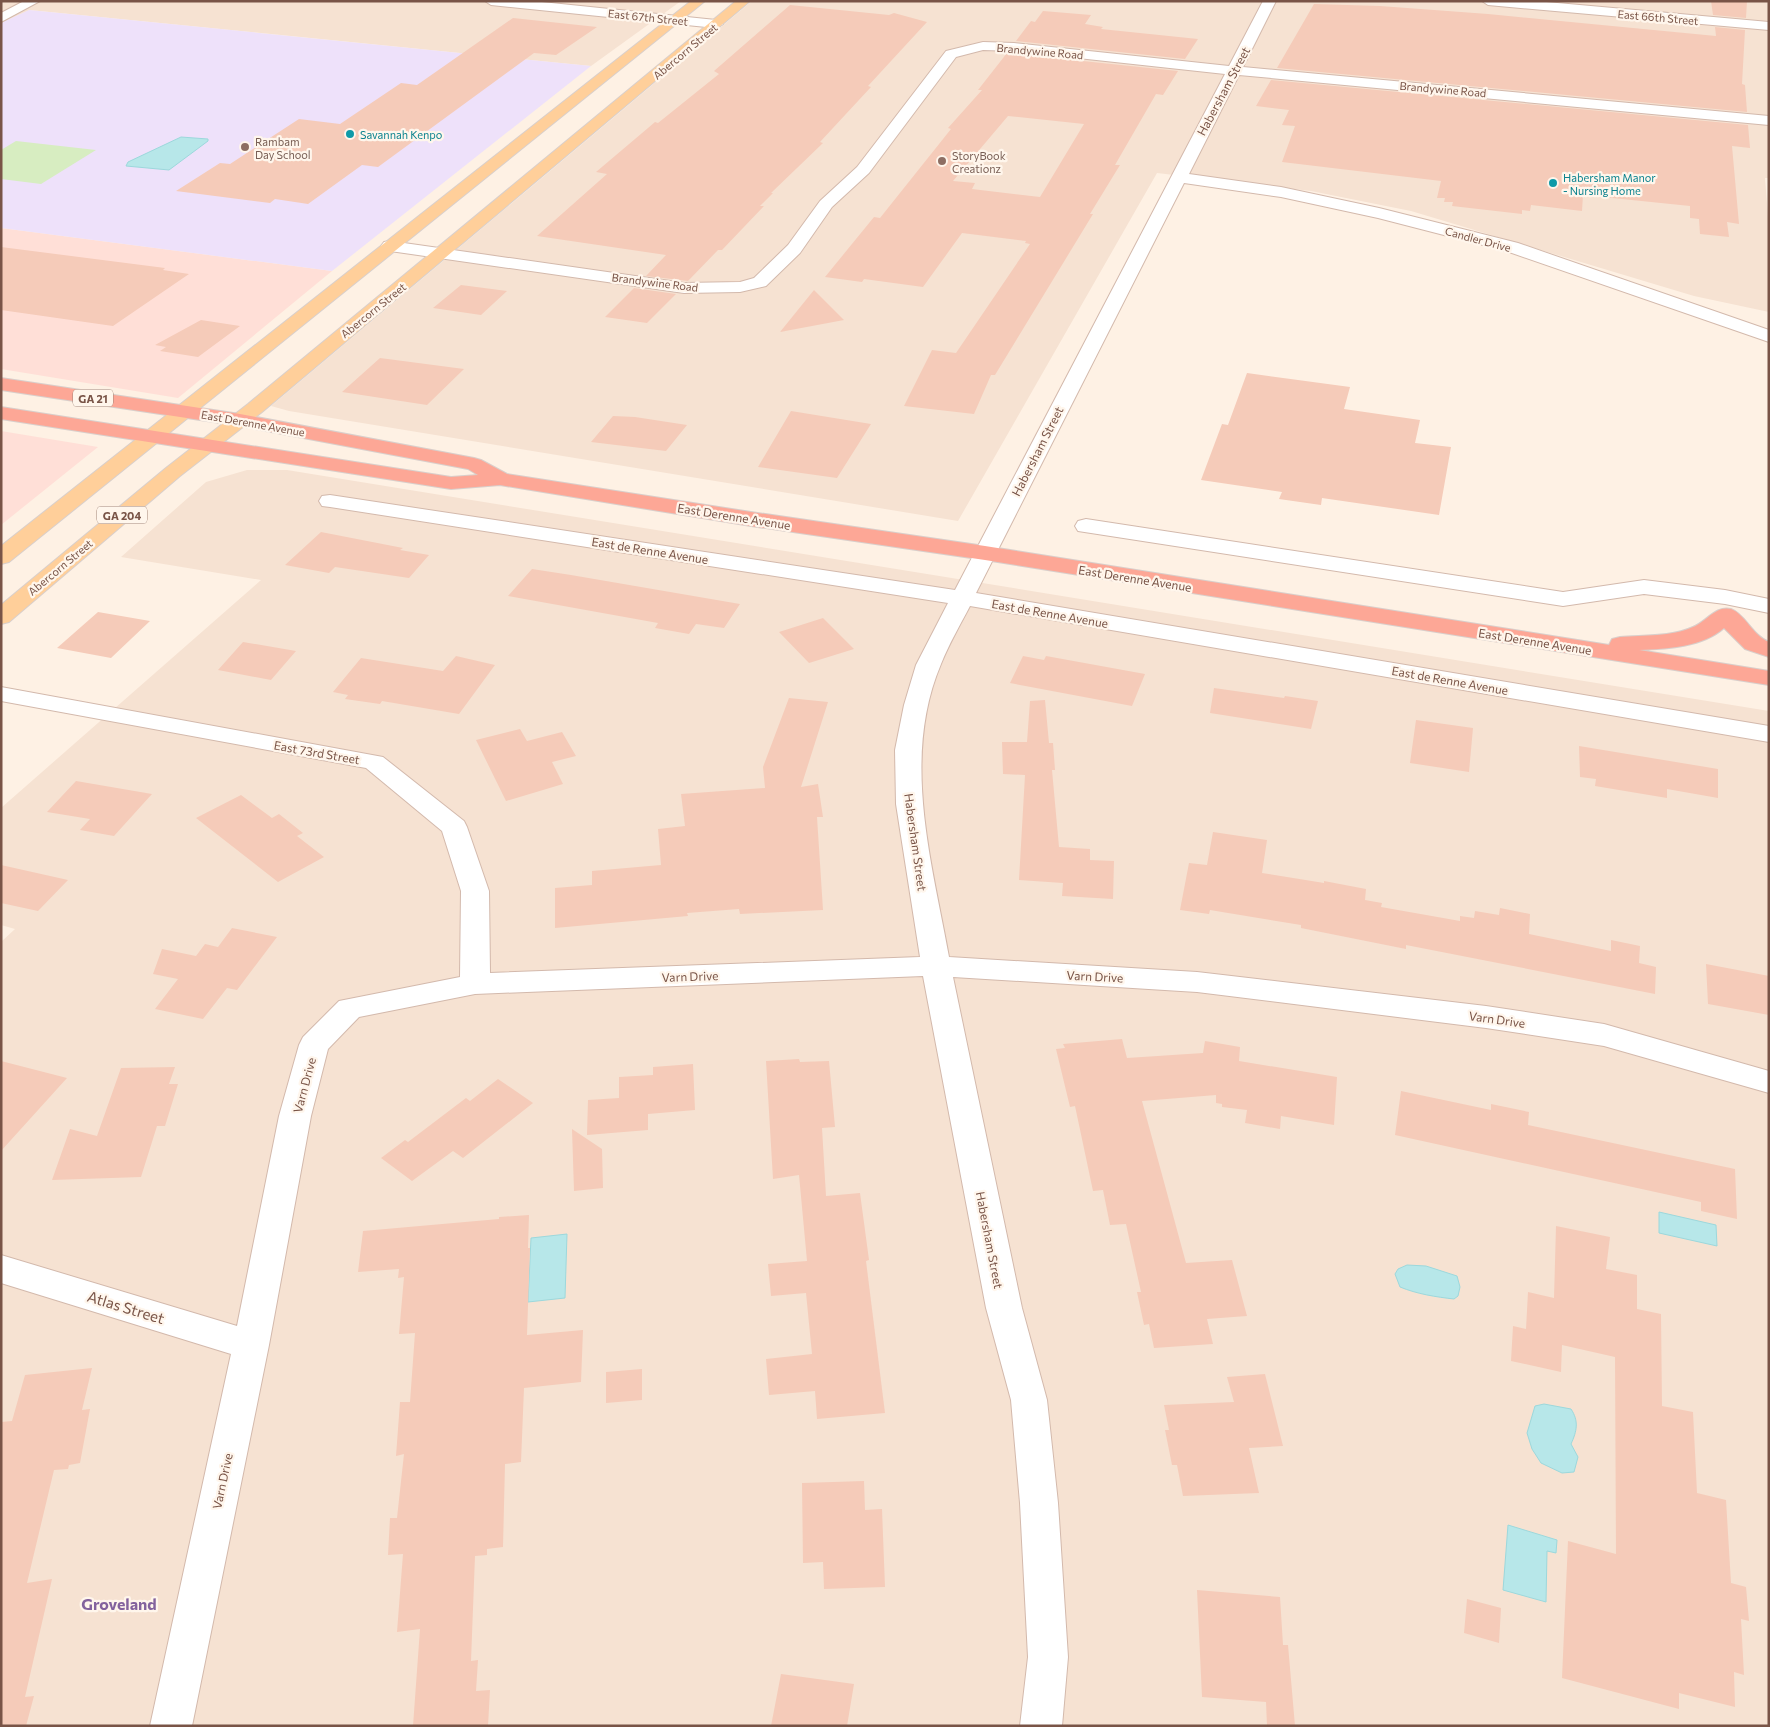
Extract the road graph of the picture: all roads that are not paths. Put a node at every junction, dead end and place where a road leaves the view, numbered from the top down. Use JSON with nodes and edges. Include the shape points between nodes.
{"nodes":[{"id":1,"x":34,"y":1,"type":"edge"},
{"id":2,"x":491,"y":1,"type":"edge"},
{"id":3,"x":699,"y":1,"type":"edge"},
{"id":4,"x":744,"y":1,"type":"edge"},
{"id":5,"x":1270,"y":1,"type":"edge"},
{"id":6,"x":1488,"y":1,"type":"edge"},
{"id":7,"x":1,"y":18,"type":"edge"},
{"id":8,"x":675,"y":19,"type":"junction"},
{"id":9,"x":716,"y":24,"type":"junction"},
{"id":10,"x":1769,"y":26,"type":"edge"},
{"id":11,"x":1235,"y":70,"type":"junction"},
{"id":12,"x":1769,"y":121,"type":"edge"},
{"id":13,"x":1178,"y":177,"type":"junction"},
{"id":14,"x":390,"y":246,"type":"junction"},
{"id":15,"x":442,"y":254,"type":"junction"},
{"id":16,"x":1769,"y":336,"type":"edge"},
{"id":17,"x":1,"y":384,"type":"edge"},
{"id":18,"x":184,"y":411,"type":"junction"},
{"id":19,"x":1,"y":413,"type":"edge"},
{"id":20,"x":240,"y":420,"type":"junction"},
{"id":21,"x":153,"y":437,"type":"junction"},
{"id":22,"x":206,"y":446,"type":"junction"},
{"id":23,"x":500,"y":479,"type":"junction"},
{"id":24,"x":330,"y":501,"type":"dead end"},
{"id":25,"x":1086,"y":526,"type":"dead end"},
{"id":26,"x":986,"y":553,"type":"junction"},
{"id":27,"x":1,"y":557,"type":"edge"},
{"id":28,"x":962,"y":598,"type":"junction"},
{"id":29,"x":1769,"y":606,"type":"edge"},
{"id":30,"x":1,"y":617,"type":"edge"},
{"id":31,"x":1579,"y":648,"type":"junction"},
{"id":32,"x":1769,"y":650,"type":"edge"},
{"id":33,"x":1769,"y":678,"type":"edge"},
{"id":34,"x":1,"y":694,"type":"edge"},
{"id":35,"x":1769,"y":734,"type":"edge"},
{"id":36,"x":936,"y":966,"type":"junction"},
{"id":37,"x":475,"y":984,"type":"junction"},
{"id":38,"x":1769,"y":1082,"type":"edge"},
{"id":39,"x":1,"y":1269,"type":"edge"},
{"id":40,"x":251,"y":1344,"type":"junction"},
{"id":41,"x":172,"y":1726,"type":"edge"},
{"id":42,"x":1041,"y":1726,"type":"edge"}],
"edges":[{"from":1,"to":7,"type":"street"},
{"from":2,"to":8,"type":"street","name":"East 67th Street"},
{"from":3,"to":8,"type":"main road"},
{"from":4,"to":9,"type":"main road","name":"Abercorn Street"},
{"from":5,"to":11,"type":"street","name":"Habersham Street"},
{"from":6,"to":10,"type":"street","name":"East 66th Street"},
{"from":8,"to":9,"type":"street","name":"East 67th Street"},
{"from":8,"to":14,"type":"main road"},
{"from":9,"to":15,"type":"main road","name":"Abercorn Street"},
{"from":11,"to":12,"type":"street","name":"Brandywine Road"},
{"from":11,"to":13,"type":"street","name":"Habersham Street"},
{"from":11,"to":15,"type":"street","name":"Brandywine Road","via":[[1014,47],[983,46],[951,54],[863,170],[826,204],[794,250],[760,282],[740,288],[684,288]]},
{"from":13,"to":16,"type":"street","name":"Candler Drive","via":[[1330,202],[1512,247]]},
{"from":13,"to":26,"type":"street","name":"Habersham Street"},
{"from":14,"to":15,"type":"street","name":"Brandywine Road"},
{"from":14,"to":18,"type":"main road"},
{"from":15,"to":20,"type":"main road","name":"Abercorn Street"},
{"from":17,"to":18,"type":"highway","name":"East Derenne Avenue","number":"GA 21"},
{"from":18,"to":20,"type":"highway","name":"East Derenne Avenue","number":"GA 21"},
{"from":18,"to":21,"type":"main road"},
{"from":19,"to":21,"type":"highway","name":"East Derenne Avenue","number":"GA 21"},
{"from":20,"to":22,"type":"main road","name":"Abercorn Street","number":"GA 204"},
{"from":20,"to":23,"type":"highway","name":"East Derenne Avenue","via":[[474,464]]},
{"from":21,"to":22,"type":"highway","name":"East Derenne Avenue","number":"GA 21"},
{"from":21,"to":27,"type":"main road"},
{"from":22,"to":23,"type":"highway","name":"East Derenne Avenue","via":[[451,484]]},
{"from":22,"to":30,"type":"main road","name":"Abercorn Street","number":"GA 204"},
{"from":23,"to":26,"type":"highway","name":"East Derenne Avenue"},
{"from":24,"to":28,"type":"street","name":"East de Renne Avenue"},
{"from":25,"to":29,"type":"street","via":[[1562,599],[1644,587]]},
{"from":26,"to":28,"type":"street","name":"Habersham Street"},
{"from":26,"to":31,"type":"highway","name":"East Derenne Avenue"},
{"from":28,"to":35,"type":"street","name":"East de Renne Avenue"},
{"from":28,"to":36,"type":"street","name":"Habersham Street","via":[[928,665],[916,705],[908,750],[909,804]]},
{"from":31,"to":32,"type":"highway","via":[[1671,640],[1709,628],[1725,615],[1753,644]]},
{"from":31,"to":33,"type":"highway","name":"East Derenne Avenue"},
{"from":34,"to":37,"type":"street","name":"East 73rd Street","via":[[374,762],[454,827],[475,890]]},
{"from":36,"to":37,"type":"street","name":"Varn Drive"},
{"from":36,"to":38,"type":"street","name":"Varn Drive","via":[[1197,982],[1486,1017],[1604,1035]]},
{"from":36,"to":42,"type":"street","name":"Habersham Street","via":[[1004,1308],[1029,1400],[1040,1503],[1048,1657]]},
{"from":37,"to":40,"type":"street","name":"Varn Drive","via":[[350,1008],[314,1045],[295,1116]]},
{"from":39,"to":40,"type":"street","name":"Atlas Street"},
{"from":40,"to":41,"type":"street","name":"Varn Drive"}]}
